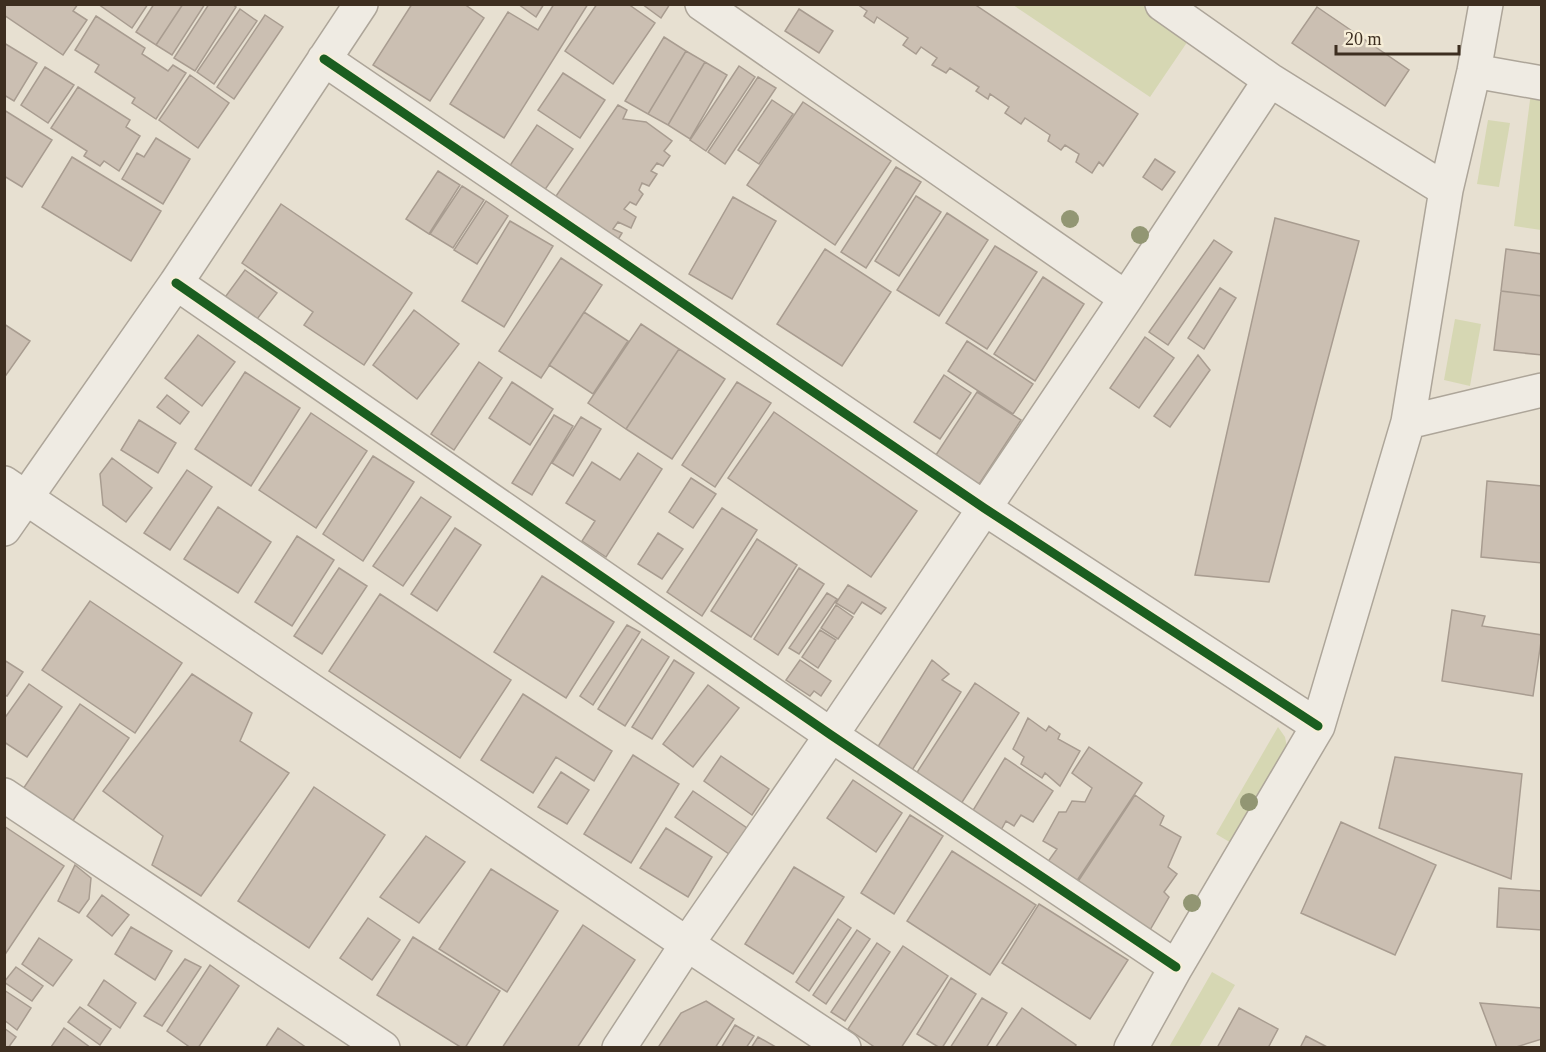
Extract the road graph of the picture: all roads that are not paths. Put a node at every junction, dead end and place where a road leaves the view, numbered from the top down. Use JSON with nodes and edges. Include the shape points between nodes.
{"nodes":[{"id":1,"x":361,"y":4,"type":"edge"},
{"id":2,"x":702,"y":4,"type":"edge"},
{"id":3,"x":1162,"y":4,"type":"edge"},
{"id":4,"x":1486,"y":4,"type":"edge"},
{"id":5,"x":324,"y":59,"type":"junction"},
{"id":6,"x":1474,"y":71,"type":"junction"},
{"id":7,"x":1270,"y":80,"type":"junction"},
{"id":8,"x":1542,"y":83,"type":"edge"},
{"id":9,"x":1446,"y":190,"type":"junction"},
{"id":10,"x":176,"y":283,"type":"junction"},
{"id":11,"x":1126,"y":298,"type":"junction"},
{"id":12,"x":1542,"y":390,"type":"edge"},
{"id":13,"x":1408,"y":422,"type":"junction"},
{"id":14,"x":15,"y":490,"type":"edge"},
{"id":15,"x":984,"y":508,"type":"junction"},
{"id":16,"x":4,"y":530,"type":"edge"},
{"id":17,"x":1318,"y":726,"type":"junction"},
{"id":18,"x":831,"y":735,"type":"junction"},
{"id":19,"x":4,"y":795,"type":"edge"},
{"id":20,"x":687,"y":944,"type":"junction"},
{"id":21,"x":1176,"y":967,"type":"junction"},
{"id":22,"x":383,"y":1047,"type":"edge"},
{"id":23,"x":619,"y":1047,"type":"edge"},
{"id":24,"x":844,"y":1047,"type":"edge"},
{"id":25,"x":1131,"y":1047,"type":"edge"}],
"edges":[{"from":1,"to":5,"type":"street"},
{"from":2,"to":11,"type":"street"},
{"from":3,"to":7,"type":"street"},
{"from":4,"to":6,"type":"street"},
{"from":5,"to":10,"type":"street"},
{"from":5,"to":15,"type":"street"},
{"from":6,"to":8,"type":"street"},
{"from":6,"to":9,"type":"street"},
{"from":7,"to":9,"type":"street"},
{"from":7,"to":11,"type":"street"},
{"from":9,"to":13,"type":"street"},
{"from":10,"to":14,"type":"street"},
{"from":10,"to":18,"type":"street"},
{"from":11,"to":15,"type":"street"},
{"from":12,"to":13,"type":"street"},
{"from":13,"to":17,"type":"street"},
{"from":14,"to":16,"type":"street"},
{"from":14,"to":20,"type":"street"},
{"from":15,"to":17,"type":"street"},
{"from":15,"to":18,"type":"street"},
{"from":17,"to":21,"type":"street"},
{"from":18,"to":20,"type":"street"},
{"from":18,"to":21,"type":"street"},
{"from":19,"to":22,"type":"street"},
{"from":20,"to":23,"type":"street"},
{"from":20,"to":24,"type":"street"},
{"from":21,"to":25,"type":"street"}]}
